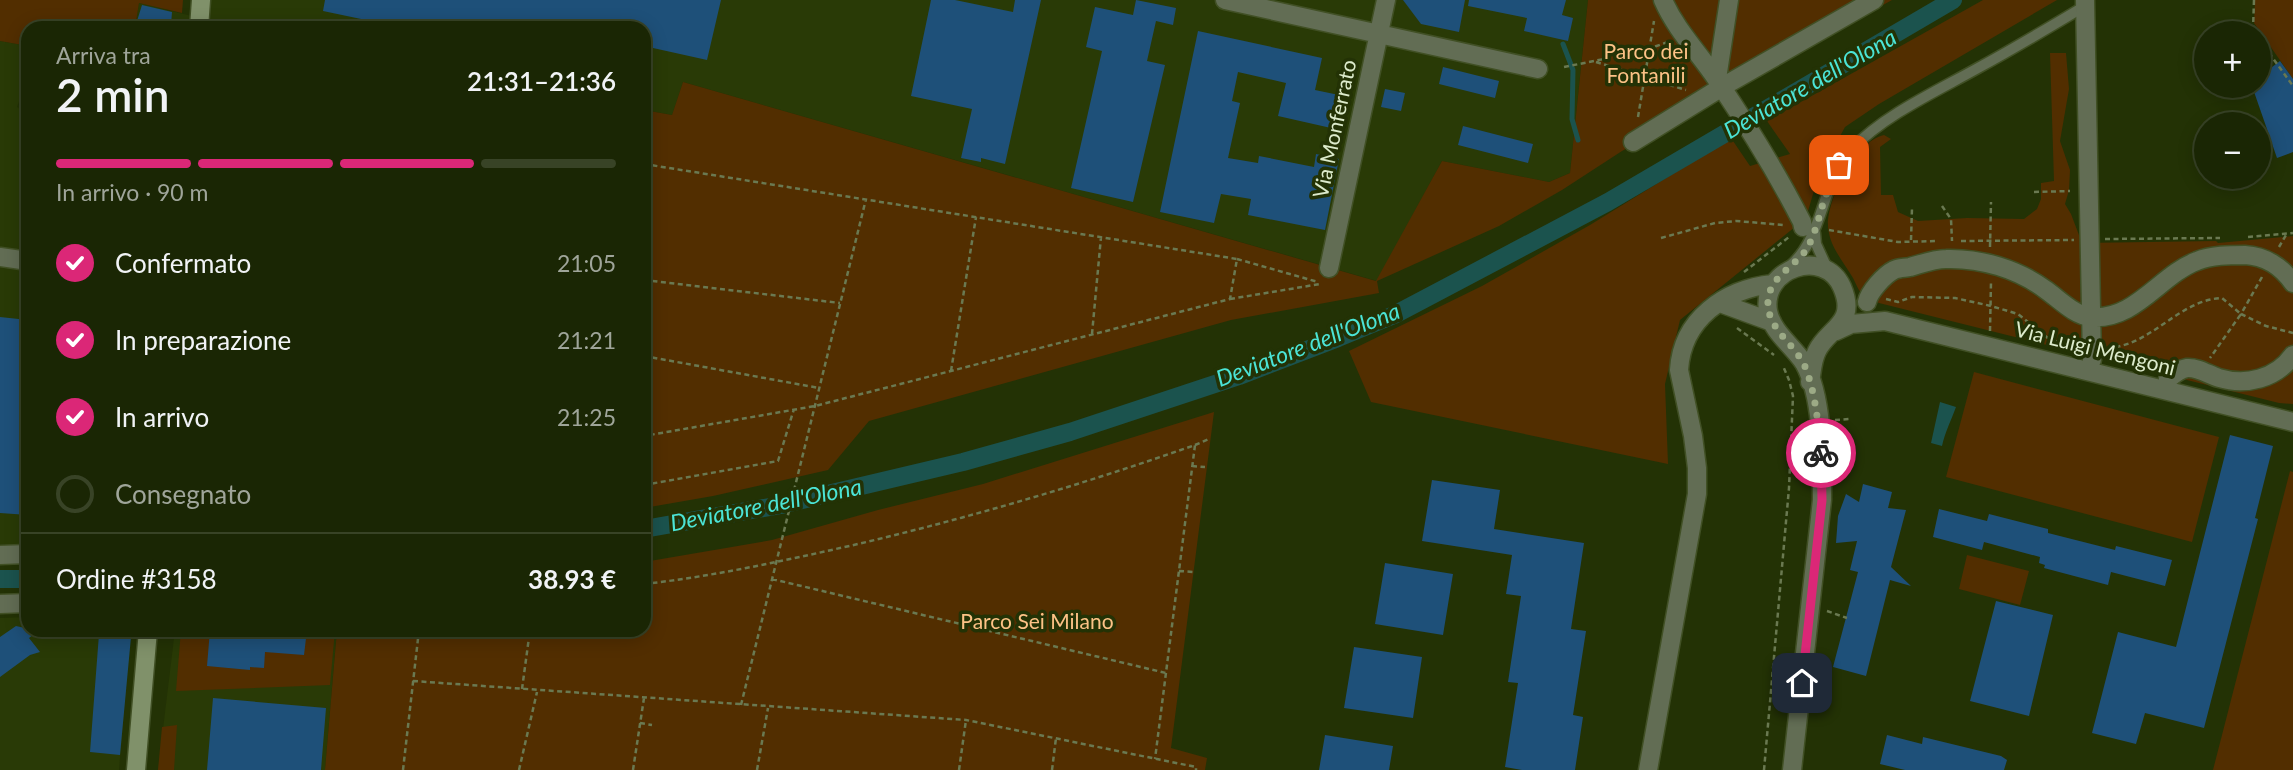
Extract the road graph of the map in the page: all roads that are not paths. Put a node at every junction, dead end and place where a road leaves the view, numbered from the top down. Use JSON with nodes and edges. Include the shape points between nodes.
{"nodes":[{"id":1,"x":1225,"y":0,"type":"edge"},
{"id":2,"x":1386,"y":0,"type":"edge"},
{"id":3,"x":1729,"y":0,"type":"edge"},
{"id":4,"x":1874,"y":0,"type":"edge"},
{"id":5,"x":200,"y":3,"type":"edge"},
{"id":6,"x":2085,"y":3,"type":"edge"},
{"id":7,"x":1660,"y":6,"type":"edge"},
{"id":8,"x":199,"y":21,"type":"edge"},
{"id":9,"x":1379,"y":32,"type":"junction"},
{"id":10,"x":1538,"y":69,"type":"dead end"},
{"id":11,"x":1719,"y":83,"type":"junction"},
{"id":12,"x":1633,"y":142,"type":"road end"},
{"id":13,"x":1809,"y":228,"type":"junction"},
{"id":14,"x":0,"y":257,"type":"edge"},
{"id":15,"x":21,"y":260,"type":"edge"},
{"id":16,"x":1329,"y":268,"type":"dead end"},
{"id":17,"x":1832,"y":274,"type":"junction"},
{"id":18,"x":1778,"y":279,"type":"junction"},
{"id":19,"x":2293,"y":283,"type":"edge"},
{"id":20,"x":1845,"y":296,"type":"junction"},
{"id":21,"x":1867,"y":302,"type":"dead end"},
{"id":22,"x":1720,"y":303,"type":"junction"},
{"id":23,"x":2091,"y":317,"type":"junction"},
{"id":24,"x":1885,"y":321,"type":"junction"},
{"id":25,"x":1776,"y":328,"type":"junction"},
{"id":26,"x":1831,"y":335,"type":"junction"},
{"id":27,"x":2293,"y":355,"type":"edge"},
{"id":28,"x":2092,"y":360,"type":"dead end"},
{"id":29,"x":2168,"y":379,"type":"dead end"},
{"id":30,"x":1811,"y":382,"type":"junction"},
{"id":31,"x":2293,"y":422,"type":"edge"},
{"id":32,"x":21,"y":554,"type":"edge"},
{"id":33,"x":0,"y":555,"type":"edge"},
{"id":34,"x":21,"y":603,"type":"edge"},
{"id":35,"x":0,"y":604,"type":"edge"},
{"id":36,"x":147,"y":637,"type":"edge"},
{"id":37,"x":136,"y":770,"type":"edge"},
{"id":38,"x":1648,"y":770,"type":"edge"},
{"id":39,"x":1792,"y":770,"type":"edge"}],
"edges":[{"from":1,"to":9,"type":"street"},
{"from":2,"to":9,"type":"street","name":"Via Monferrato"},
{"from":3,"to":11,"type":"street"},
{"from":4,"to":11,"type":"street"},
{"from":5,"to":8,"type":"street"},
{"from":6,"to":13,"type":"lane","via":[[1892,118],[1853,148],[1839,165]]},
{"from":6,"to":23,"type":"street"},
{"from":7,"to":11,"type":"street"},
{"from":9,"to":10,"type":"street"},
{"from":9,"to":16,"type":"street","name":"Via Monferrato"},
{"from":11,"to":12,"type":"street","via":[[1706,97]]},
{"from":11,"to":13,"type":"street"},
{"from":13,"to":17,"type":"lane"},
{"from":13,"to":18,"type":"lane","via":[[1808,247]]},
{"from":14,"to":15,"type":"street"},
{"from":17,"to":18,"type":"street","via":[[1807,265],[1794,267]]},
{"from":17,"to":20,"type":"street"},
{"from":18,"to":22,"type":"street"},
{"from":18,"to":25,"type":"street","via":[[1768,296]]},
{"from":19,"to":23,"type":"street","via":[[2271,261],[2231,255],[2197,261],[2114,315]]},
{"from":20,"to":24,"type":"street","name":"Via Luigi Mengoni"},
{"from":20,"to":26,"type":"street","via":[[1846,309]]},
{"from":21,"to":23,"type":"street","via":[[1893,271],[1944,259],[2009,269]]},
{"from":22,"to":25,"type":"street"},
{"from":22,"to":38,"type":"street","via":[[1693,325],[1679,355],[1697,494]]},
{"from":23,"to":28,"type":"street"},
{"from":24,"to":26,"type":"street","name":"Via Luigi Mengoni","via":[[1851,324]]},
{"from":24,"to":31,"type":"street","name":"Via Luigi Mengoni"},
{"from":25,"to":26,"type":"street","via":[[1803,344]]},
{"from":25,"to":30,"type":"street"},
{"from":26,"to":30,"type":"street","via":[[1818,349]]},
{"from":27,"to":29,"type":"street","via":[[2277,371],[2257,381],[2236,382],[2188,368]]},
{"from":30,"to":39,"type":"street","via":[[1822,462],[1822,500]]},
{"from":32,"to":33,"type":"street"},
{"from":34,"to":35,"type":"street"},
{"from":36,"to":37,"type":"street"}]}
